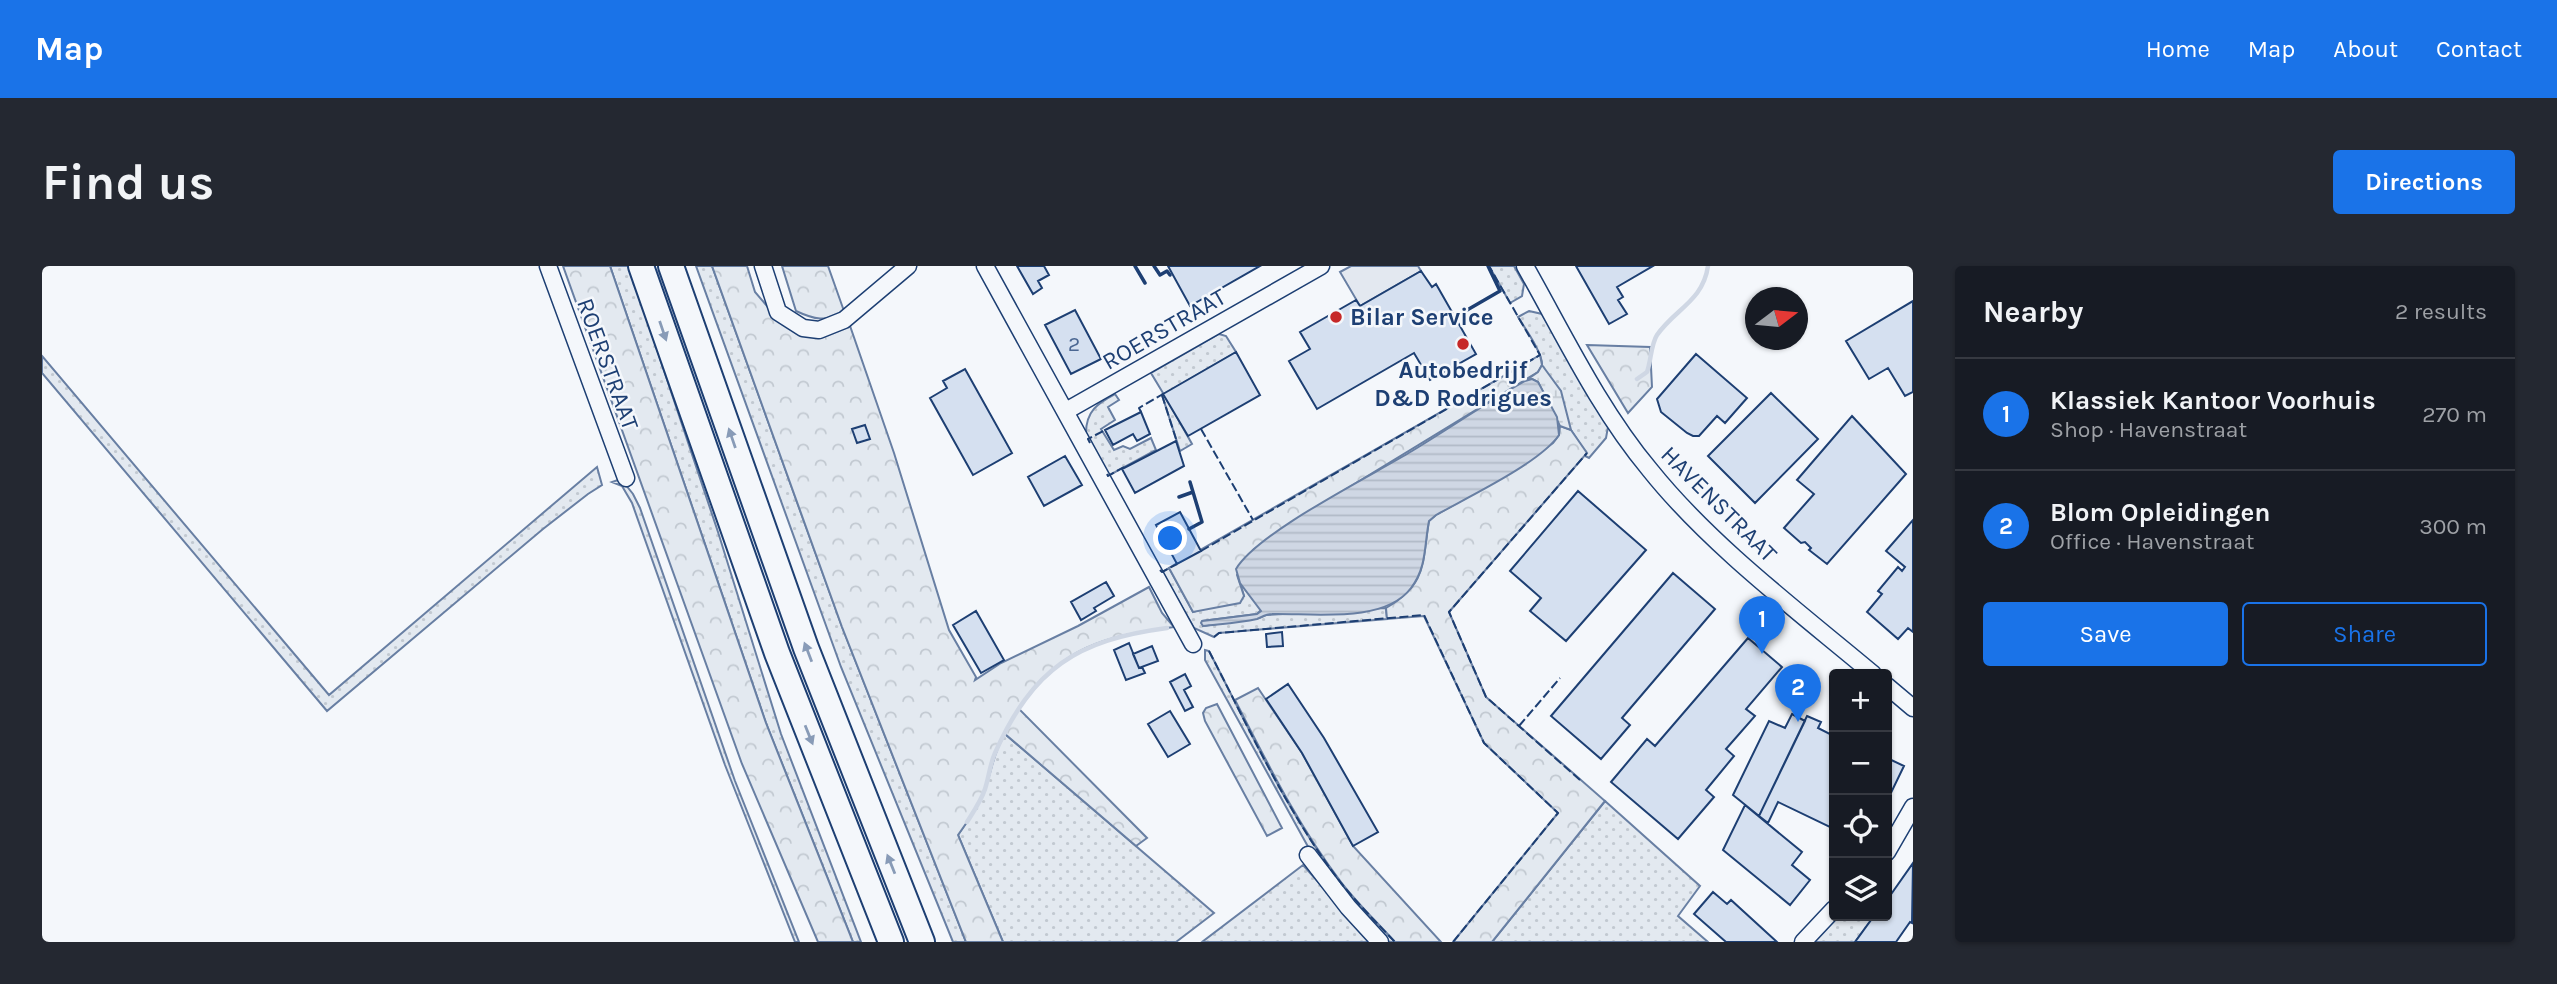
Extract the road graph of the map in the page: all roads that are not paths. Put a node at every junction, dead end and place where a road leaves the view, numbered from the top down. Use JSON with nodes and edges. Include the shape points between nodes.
{"nodes":[{"id":1,"x":548,"y":266,"type":"edge"},
{"id":2,"x":641,"y":266,"type":"edge"},
{"id":3,"x":671,"y":266,"type":"edge"},
{"id":4,"x":763,"y":266,"type":"edge"},
{"id":5,"x":908,"y":266,"type":"edge"},
{"id":6,"x":985,"y":266,"type":"edge"},
{"id":7,"x":1321,"y":266,"type":"edge"},
{"id":8,"x":1525,"y":266,"type":"edge"},
{"id":9,"x":1066,"y":411,"type":"junction"},
{"id":10,"x":626,"y":478,"type":"dead end"},
{"id":11,"x":1194,"y":644,"type":"dead end"},
{"id":12,"x":1867,"y":669,"type":"edge"},
{"id":13,"x":1892,"y":690,"type":"edge"},
{"id":14,"x":1913,"y":708,"type":"edge"},
{"id":15,"x":1913,"y":807,"type":"edge"},
{"id":16,"x":1892,"y":843,"type":"edge"},
{"id":17,"x":1308,"y":855,"type":"dead end"},
{"id":18,"x":1829,"y":914,"type":"edge"},
{"id":19,"x":921,"y":937,"type":"edge"},
{"id":20,"x":891,"y":942,"type":"edge"},
{"id":21,"x":1380,"y":942,"type":"edge"},
{"id":22,"x":1803,"y":942,"type":"edge"}],
"edges":[{"from":1,"to":10,"type":"street","name":"ROERSTRAAT"},
{"from":2,"to":20,"type":"highway","one_way":true,"via":[[777,653]]},
{"from":19,"to":3,"type":"highway","one_way":true,"via":[[806,648]]},
{"from":4,"to":5,"type":"street","via":[[778,312],[803,328],[819,330],[844,320]]},
{"from":6,"to":9,"type":"street"},
{"from":7,"to":9,"type":"street","name":"ROERSTRAAT"},
{"from":8,"to":12,"type":"street","name":"HAVENSTRAAT","via":[[1612,418],[1650,470],[1727,549]]},
{"from":9,"to":11,"type":"street"},
{"from":13,"to":14,"type":"street"},
{"from":15,"to":16,"type":"street"},
{"from":17,"to":21,"type":"street"},
{"from":18,"to":22,"type":"street"}]}
